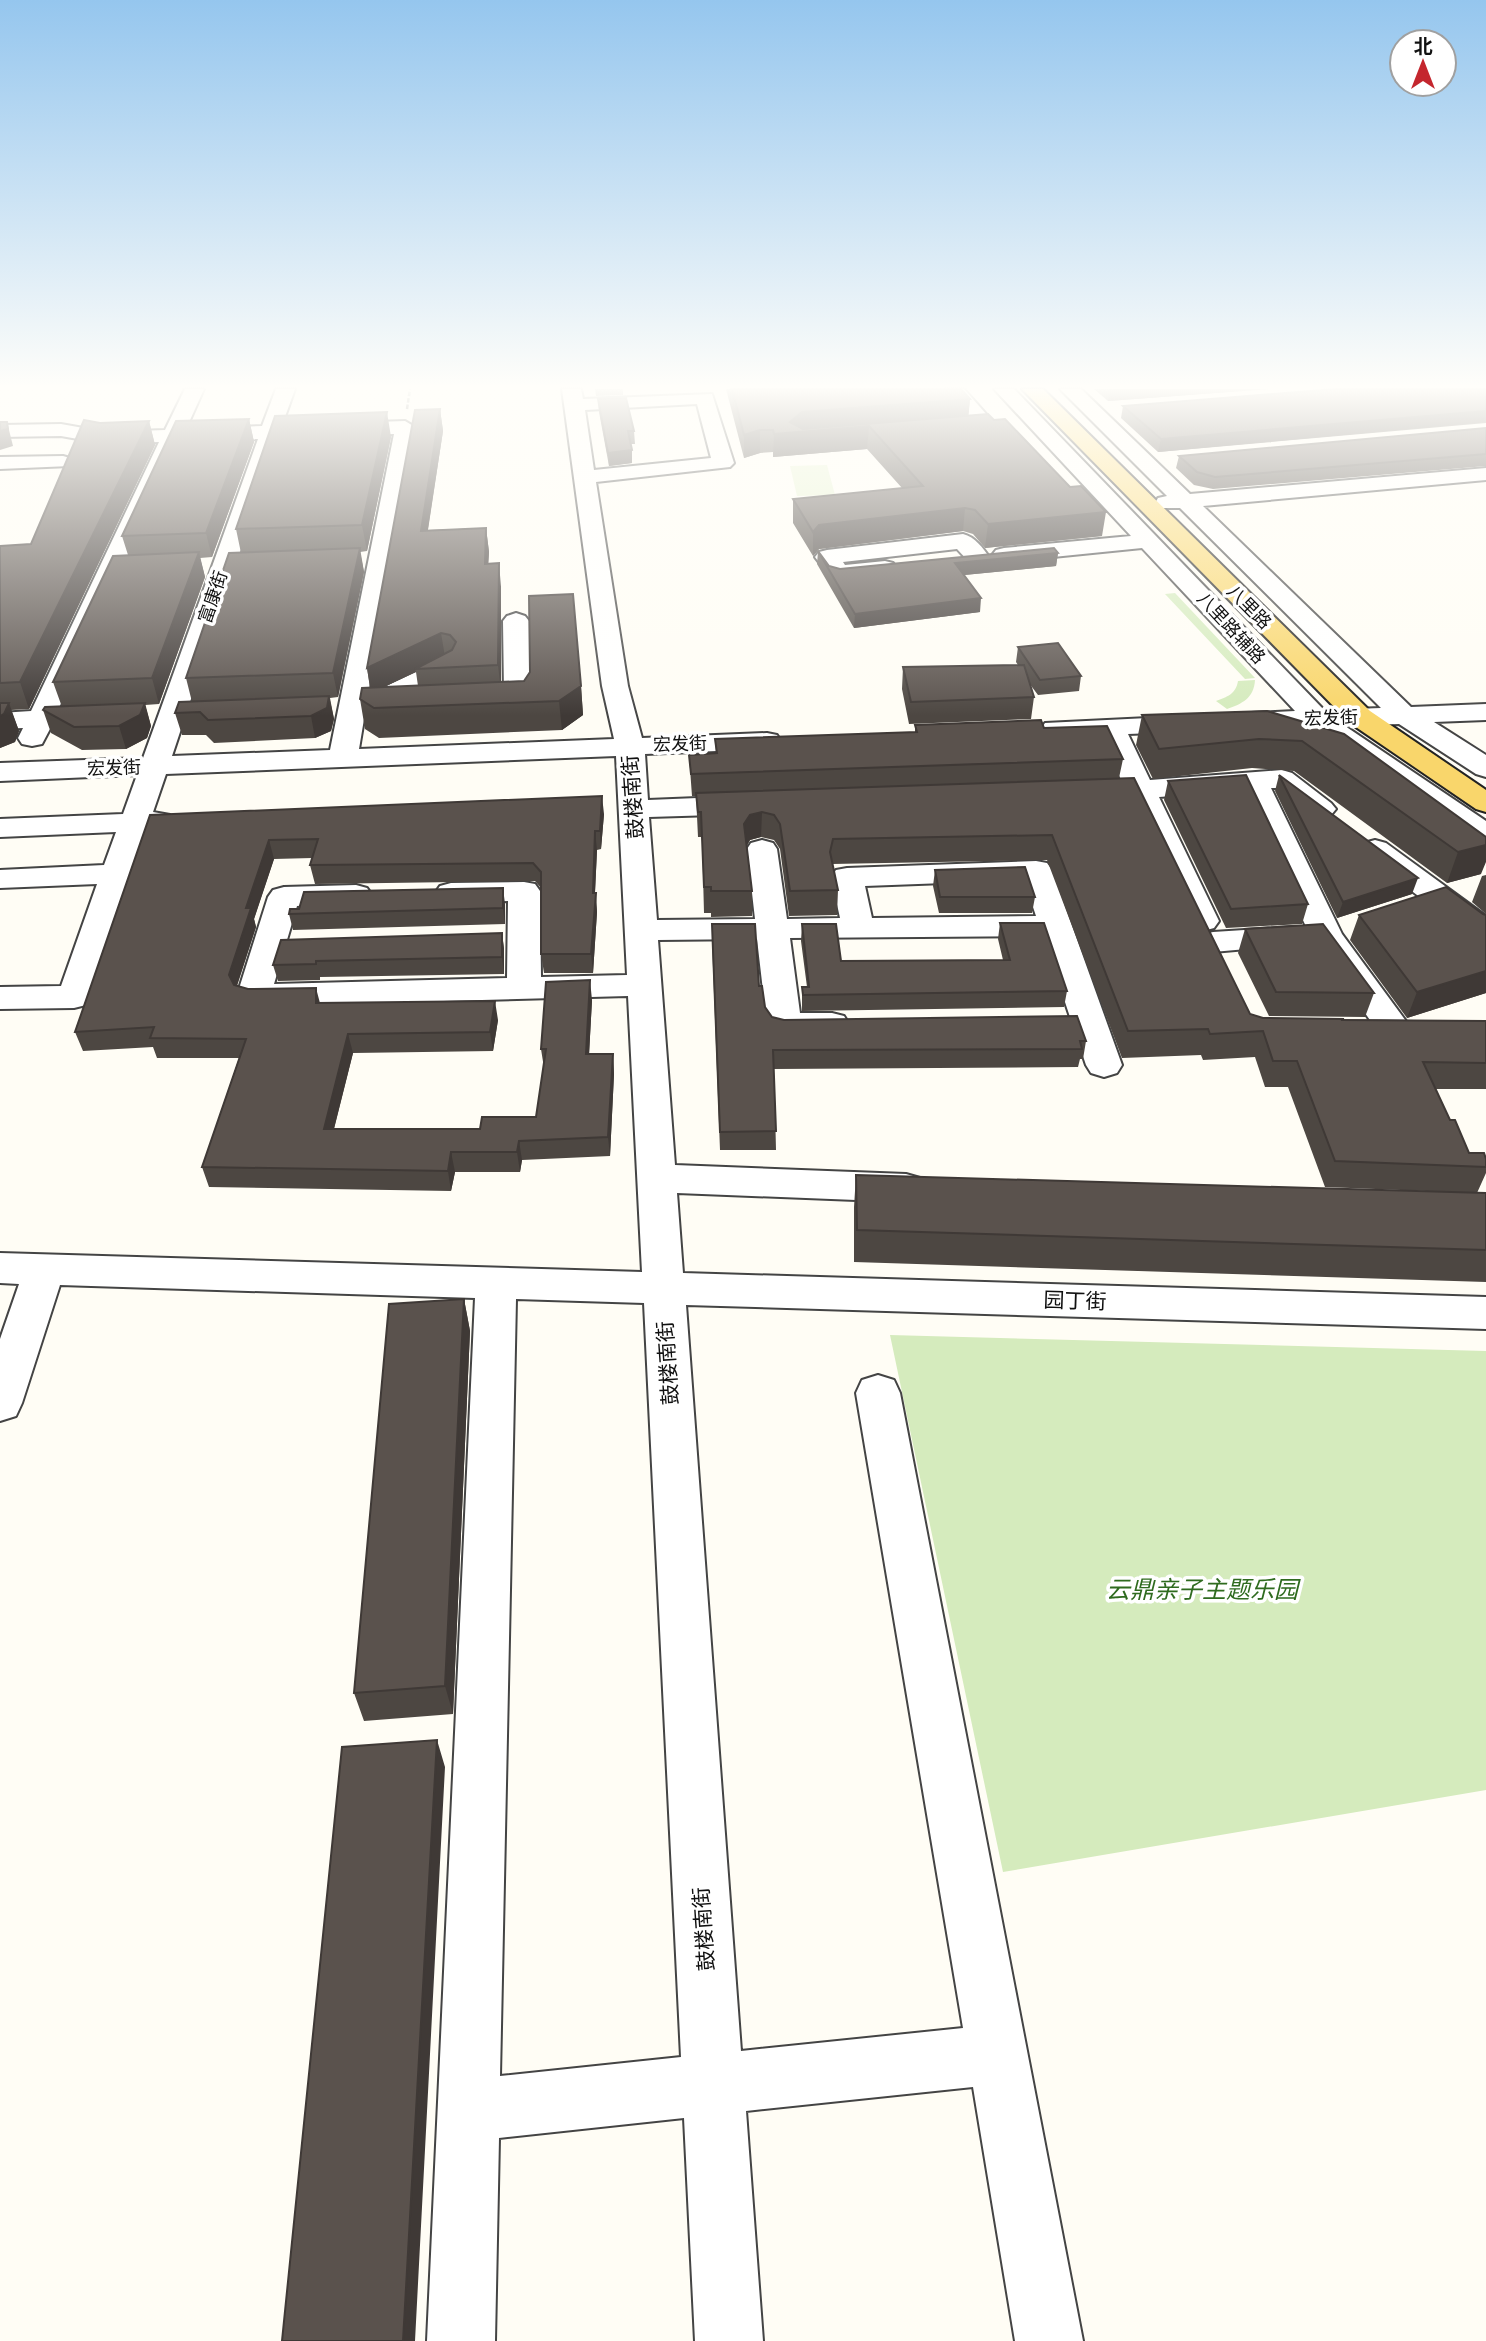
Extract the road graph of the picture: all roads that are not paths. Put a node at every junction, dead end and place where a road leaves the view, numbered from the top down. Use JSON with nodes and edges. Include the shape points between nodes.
{"nodes":[{"id":1,"x":143,"y":498,"type":"edge"},
{"id":2,"x":248,"y":498,"type":"edge"},
{"id":3,"x":392,"y":498,"type":"edge"},
{"id":4,"x":588,"y":498,"type":"edge"},
{"id":5,"x":1083,"y":498,"type":"edge"},
{"id":6,"x":1140,"y":498,"type":"edge"},
{"id":7,"x":1182,"y":498,"type":"edge"},
{"id":8,"x":1215,"y":498,"type":"edge"},
{"id":9,"x":1110,"y":500,"type":"joint"},
{"id":10,"x":1184,"y":501,"type":"junction"},
{"id":11,"x":1154,"y":512,"type":"junction"},
{"id":12,"x":1130,"y":522,"type":"junction"},
{"id":13,"x":1148,"y":541,"type":"junction"},
{"id":14,"x":978,"y":558,"type":"junction"},
{"id":15,"x":380,"y":561,"type":"junction"},
{"id":16,"x":354,"y":562,"type":"edge"},
{"id":17,"x":224,"y":566,"type":"junction"},
{"id":18,"x":250,"y":566,"type":"edge"},
{"id":19,"x":198,"y":568,"type":"edge"},
{"id":20,"x":135,"y":570,"type":"edge"},
{"id":21,"x":109,"y":571,"type":"junction"},
{"id":22,"x":516,"y":621,"type":"dead end"},
{"id":23,"x":444,"y":667,"type":"edge"},
{"id":24,"x":463,"y":703,"type":"edge"},
{"id":25,"x":436,"y":704,"type":"edge"},
{"id":26,"x":360,"y":707,"type":"junction"},
{"id":27,"x":325,"y":708,"type":"edge"},
{"id":28,"x":1486,"y":712,"type":"edge"},
{"id":29,"x":200,"y":713,"type":"edge"},
{"id":30,"x":146,"y":715,"type":"junction"},
{"id":31,"x":1404,"y":715,"type":"junction"},
{"id":32,"x":1360,"y":717,"type":"junction"},
{"id":33,"x":40,"y":719,"type":"junction"},
{"id":34,"x":1317,"y":719,"type":"junction"},
{"id":35,"x":0,"y":721,"type":"edge"},
{"id":36,"x":1111,"y":727,"type":"junction"},
{"id":37,"x":1032,"y":730,"type":"edge"},
{"id":38,"x":797,"y":740,"type":"edge"},
{"id":39,"x":630,"y":746,"type":"junction"},
{"id":40,"x":343,"y":758,"type":"junction"},
{"id":41,"x":154,"y":766,"type":"junction"},
{"id":42,"x":1486,"y":768,"type":"edge"},
{"id":43,"x":8,"y":772,"type":"edge"},
{"id":44,"x":1252,"y":780,"type":"junction"},
{"id":45,"x":1143,"y":791,"type":"junction"},
{"id":46,"x":1060,"y":794,"type":"edge"},
{"id":47,"x":1486,"y":803,"type":"edge"},
{"id":48,"x":624,"y":804,"type":"junction"},
{"id":49,"x":771,"y":804,"type":"edge"},
{"id":50,"x":190,"y":820,"type":"edge"},
{"id":51,"x":135,"y":822,"type":"junction"},
{"id":52,"x":0,"y":828,"type":"edge"},
{"id":53,"x":1486,"y":835,"type":"edge"},
{"id":54,"x":762,"y":849,"type":"dead end"},
{"id":55,"x":117,"y":874,"type":"junction"},
{"id":56,"x":0,"y":878,"type":"edge"},
{"id":57,"x":1475,"y":887,"type":"dead end"},
{"id":58,"x":1441,"y":898,"type":"junction"},
{"id":59,"x":1403,"y":910,"type":"edge"},
{"id":60,"x":1056,"y":926,"type":"junction"},
{"id":61,"x":858,"y":928,"type":"junction"},
{"id":62,"x":772,"y":929,"type":"junction"},
{"id":63,"x":642,"y":930,"type":"junction"},
{"id":64,"x":1339,"y":931,"type":"junction"},
{"id":65,"x":1486,"y":931,"type":"edge"},
{"id":66,"x":645,"y":985,"type":"junction"},
{"id":67,"x":524,"y":988,"type":"junction"},
{"id":68,"x":0,"y":998,"type":"edge"},
{"id":69,"x":867,"y":1024,"type":"edge"},
{"id":70,"x":1357,"y":1032,"type":"edge"},
{"id":71,"x":1104,"y":1065,"type":"dead end"},
{"id":72,"x":657,"y":1178,"type":"junction"},
{"id":73,"x":947,"y":1189,"type":"edge"},
{"id":74,"x":0,"y":1268,"type":"edge"},
{"id":75,"x":44,"y":1270,"type":"junction"},
{"id":76,"x":496,"y":1284,"type":"junction"},
{"id":77,"x":664,"y":1288,"type":"junction"},
{"id":78,"x":1486,"y":1313,"type":"edge"},
{"id":79,"x":878,"y":1393,"type":"dead end"},
{"id":80,"x":0,"y":1403,"type":"edge"},
{"id":81,"x":998,"y":2054,"type":"junction"},
{"id":82,"x":713,"y":2086,"type":"junction"},
{"id":83,"x":469,"y":2110,"type":"junction"},
{"id":84,"x":461,"y":2341,"type":"edge"},
{"id":85,"x":729,"y":2341,"type":"edge"},
{"id":86,"x":1049,"y":2341,"type":"edge"}],
"edges":[{"from":1,"to":21,"type":"street"},
{"from":2,"to":17,"type":"street","name":"富康街"},
{"from":3,"to":15,"type":"street"},
{"from":4,"to":39,"type":"street","name":"鼓楼南街","via":[[615,686]]},
{"from":5,"to":9,"type":"street"},
{"from":6,"to":11,"type":"main road","name":"八里路"},
{"from":7,"to":10,"type":"street"},
{"from":8,"to":10,"type":"street"},
{"from":9,"to":12,"type":"street","name":"八里路辅路"},
{"from":10,"to":11,"type":"street"},
{"from":10,"to":31,"type":"street"},
{"from":11,"to":12,"type":"street"},
{"from":11,"to":32,"type":"main road","name":"八里路"},
{"from":12,"to":13,"type":"street","name":"八里路辅路"},
{"from":13,"to":14,"type":"street"},
{"from":13,"to":34,"type":"street","name":"八里路辅路"},
{"from":14,"to":14,"type":"street","via":[[839,573],[827,557],[963,541]]},
{"from":15,"to":16,"type":"street"},
{"from":15,"to":26,"type":"street"},
{"from":17,"to":18,"type":"street"},
{"from":17,"to":19,"type":"street"},
{"from":17,"to":30,"type":"street","name":"富康街"},
{"from":20,"to":21,"type":"street"},
{"from":21,"to":33,"type":"street"},
{"from":22,"to":24,"type":"street","via":[[517,701]]},
{"from":23,"to":26,"type":"street"},
{"from":25,"to":26,"type":"street"},
{"from":26,"to":27,"type":"street"},
{"from":26,"to":40,"type":"street"},
{"from":28,"to":31,"type":"street","name":"宏发街"},
{"from":29,"to":30,"type":"street"},
{"from":30,"to":33,"type":"street"},
{"from":30,"to":41,"type":"street","name":"富康街"},
{"from":31,"to":32,"type":"street","name":"宏发街"},
{"from":31,"to":42,"type":"street"},
{"from":32,"to":34,"type":"street","name":"宏发街"},
{"from":32,"to":47,"type":"main road","name":"八里路"},
{"from":33,"to":35,"type":"street"},
{"from":33,"to":43,"type":"street"},
{"from":34,"to":36,"type":"street","name":"宏发街"},
{"from":34,"to":53,"type":"street","name":"八里路辅路"},
{"from":36,"to":37,"type":"street","name":"宏发街"},
{"from":36,"to":45,"type":"street"},
{"from":38,"to":39,"type":"street","name":"宏发街"},
{"from":39,"to":40,"type":"street","name":"宏发街"},
{"from":39,"to":48,"type":"street","name":"鼓楼南街"},
{"from":40,"to":41,"type":"street","name":"宏发街"},
{"from":41,"to":43,"type":"street","name":"宏发街"},
{"from":41,"to":51,"type":"street","name":"富康街"},
{"from":44,"to":45,"type":"street"},
{"from":44,"to":58,"type":"street","via":[[1282,779]]},
{"from":44,"to":64,"type":"street"},
{"from":45,"to":46,"type":"street"},
{"from":45,"to":64,"type":"street","via":[[1219,955]]},
{"from":48,"to":49,"type":"street"},
{"from":48,"to":63,"type":"street","name":"鼓楼南街"},
{"from":50,"to":51,"type":"street"},
{"from":51,"to":52,"type":"street"},
{"from":51,"to":55,"type":"street","name":"富康街"},
{"from":54,"to":62,"type":"street"},
{"from":55,"to":56,"type":"street"},
{"from":55,"to":68,"type":"street","name":"富康街","via":[[74,997]]},
{"from":57,"to":58,"type":"street"},
{"from":58,"to":59,"type":"street"},
{"from":58,"to":65,"type":"street"},
{"from":60,"to":61,"type":"street"},
{"from":60,"to":61,"type":"street","via":[[1036,870],[847,877]]},
{"from":60,"to":71,"type":"street","via":[[1075,1021]]},
{"from":61,"to":62,"type":"street"},
{"from":62,"to":63,"type":"street"},
{"from":62,"to":69,"type":"street","via":[[784,1025]]},
{"from":63,"to":66,"type":"street","name":"鼓楼南街"},
{"from":64,"to":70,"type":"street","via":[[1409,1032]]},
{"from":66,"to":67,"type":"street"},
{"from":66,"to":72,"type":"street","name":"鼓楼南街"},
{"from":67,"to":67,"type":"street","via":[[510,936],[524,891],[284,897],[283,944],[254,995]]},
{"from":72,"to":73,"type":"street"},
{"from":72,"to":77,"type":"street","name":"鼓楼南街"},
{"from":74,"to":75,"type":"street","name":"园丁街"},
{"from":75,"to":76,"type":"street","name":"园丁街"},
{"from":75,"to":80,"type":"street"},
{"from":76,"to":77,"type":"street","name":"园丁街"},
{"from":76,"to":83,"type":"street"},
{"from":77,"to":78,"type":"street","name":"园丁街"},
{"from":77,"to":82,"type":"street","name":"鼓楼南街"},
{"from":79,"to":81,"type":"street"},
{"from":81,"to":82,"type":"street"},
{"from":81,"to":86,"type":"street"},
{"from":82,"to":83,"type":"street"},
{"from":82,"to":85,"type":"street","name":"鼓楼南街"},
{"from":83,"to":84,"type":"street"}]}
